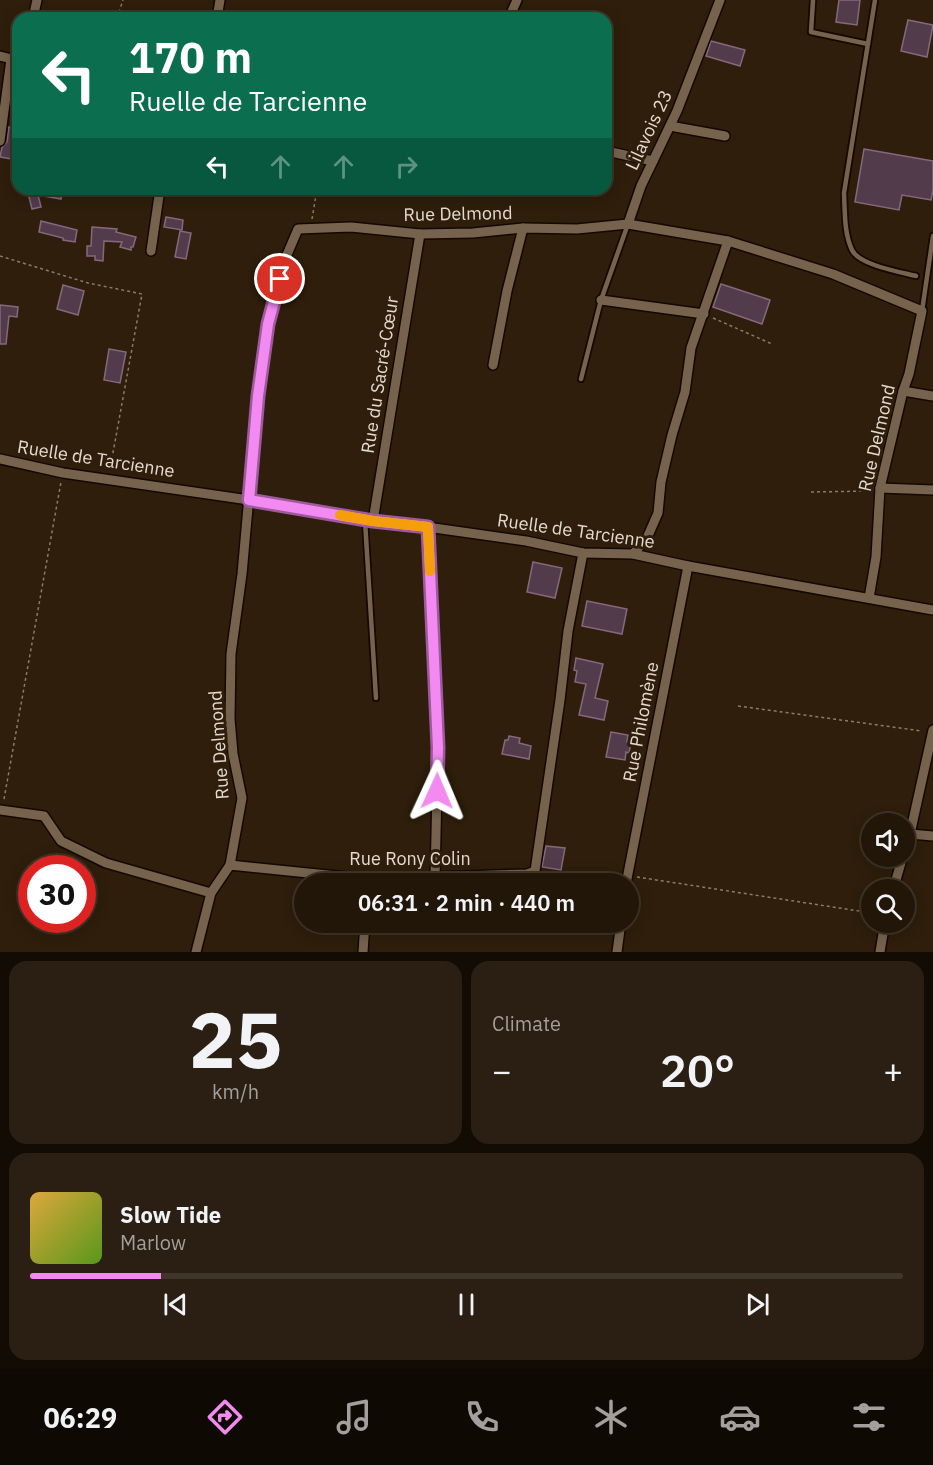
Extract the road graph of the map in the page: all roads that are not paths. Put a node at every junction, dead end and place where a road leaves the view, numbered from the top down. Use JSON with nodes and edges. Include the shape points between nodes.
{"nodes":[{"id":1,"x":720,"y":0,"type":"edge"},
{"id":2,"x":813,"y":0,"type":"edge"},
{"id":3,"x":875,"y":0,"type":"edge"},
{"id":4,"x":868,"y":44,"type":"junction"},
{"id":5,"x":12,"y":80,"type":"edge"},
{"id":6,"x":670,"y":126,"type":"junction"},
{"id":7,"x":725,"y":135,"type":"dead end"},
{"id":8,"x":0,"y":141,"type":"edge"},
{"id":9,"x":612,"y":152,"type":"edge"},
{"id":10,"x":653,"y":160,"type":"junction"},
{"id":11,"x":159,"y":195,"type":"edge"},
{"id":12,"x":628,"y":224,"type":"junction"},
{"id":13,"x":523,"y":228,"type":"junction"},
{"id":14,"x":420,"y":234,"type":"junction"},
{"id":15,"x":933,"y":236,"type":"edge"},
{"id":16,"x":728,"y":241,"type":"junction"},
{"id":17,"x":151,"y":251,"type":"dead end"},
{"id":18,"x":916,"y":276,"type":"dead end"},
{"id":19,"x":601,"y":300,"type":"junction"},
{"id":20,"x":922,"y":311,"type":"junction"},
{"id":21,"x":704,"y":314,"type":"junction"},
{"id":22,"x":493,"y":365,"type":"dead end"},
{"id":23,"x":580,"y":379,"type":"dead end"},
{"id":24,"x":903,"y":391,"type":"junction"},
{"id":25,"x":933,"y":396,"type":"edge"},
{"id":26,"x":0,"y":459,"type":"edge"},
{"id":27,"x":880,"y":489,"type":"junction"},
{"id":28,"x":933,"y":490,"type":"edge"},
{"id":29,"x":249,"y":500,"type":"junction"},
{"id":30,"x":369,"y":520,"type":"junction"},
{"id":31,"x":428,"y":527,"type":"junction"},
{"id":32,"x":583,"y":553,"type":"junction"},
{"id":33,"x":633,"y":554,"type":"junction"},
{"id":34,"x":688,"y":566,"type":"junction"},
{"id":35,"x":869,"y":598,"type":"junction"},
{"id":36,"x":933,"y":610,"type":"edge"},
{"id":37,"x":376,"y":698,"type":"dead end"},
{"id":38,"x":933,"y":731,"type":"edge"},
{"id":39,"x":1,"y":810,"type":"edge"},
{"id":40,"x":915,"y":813,"type":"edge"},
{"id":41,"x":915,"y":834,"type":"edge"},
{"id":42,"x":933,"y":836,"type":"edge"},
{"id":43,"x":230,"y":865,"type":"junction"},
{"id":44,"x":298,"y":873,"type":"edge"},
{"id":45,"x":435,"y":873,"type":"edge"},
{"id":46,"x":530,"y":873,"type":"edge"},
{"id":47,"x":628,"y":873,"type":"edge"},
{"id":48,"x":211,"y":893,"type":"junction"},
{"id":49,"x":364,"y":933,"type":"edge"},
{"id":50,"x":620,"y":933,"type":"edge"},
{"id":51,"x":883,"y":933,"type":"edge"},
{"id":52,"x":196,"y":952,"type":"edge"},
{"id":53,"x":363,"y":952,"type":"edge"},
{"id":54,"x":617,"y":952,"type":"edge"},
{"id":55,"x":880,"y":952,"type":"edge"}],
"edges":[{"from":1,"to":6,"type":"street","name":"Lilavois 23"},
{"from":2,"to":4,"type":"lane","via":[[811,32]]},
{"from":3,"to":4,"type":"lane"},
{"from":4,"to":18,"type":"lane","via":[[844,194],[845,223],[852,252],[865,262]]},
{"from":5,"to":8,"type":"street"},
{"from":6,"to":7,"type":"street"},
{"from":6,"to":10,"type":"street","name":"Lilavois 23"},
{"from":9,"to":10,"type":"street"},
{"from":10,"to":12,"type":"street","name":"Lilavois 23"},
{"from":11,"to":17,"type":"street"},
{"from":12,"to":13,"type":"street","name":"Rue Delmond","via":[[577,229]]},
{"from":12,"to":16,"type":"street","name":"Rue Delmond"},
{"from":12,"to":19,"type":"lane","name":"Lilavois 23"},
{"from":13,"to":14,"type":"street","name":"Rue Delmond"},
{"from":13,"to":22,"type":"street"},
{"from":14,"to":29,"type":"street","name":"Rue Delmond","via":[[351,227],[298,229],[286,257],[268,324]]},
{"from":14,"to":30,"type":"street","name":"Rue du Sacré-Cœur"},
{"from":15,"to":20,"type":"lane"},
{"from":16,"to":20,"type":"street","name":"Rue Delmond","via":[[832,274]]},
{"from":16,"to":21,"type":"street"},
{"from":19,"to":21,"type":"street"},
{"from":19,"to":23,"type":"lane","name":"Lilavois 23"},
{"from":20,"to":24,"type":"street","name":"Rue Delmond"},
{"from":21,"to":33,"type":"street","via":[[691,348],[685,392],[661,482],[658,513],[647,538]]},
{"from":24,"to":25,"type":"street"},
{"from":24,"to":27,"type":"street","name":"Rue Delmond"},
{"from":26,"to":29,"type":"street","name":"Ruelle de Tarcienne","via":[[63,473]]},
{"from":27,"to":28,"type":"street"},
{"from":27,"to":35,"type":"street","name":"Rue Delmond"},
{"from":29,"to":30,"type":"street","name":"Ruelle de Tarcienne"},
{"from":29,"to":43,"type":"street","name":"Rue Delmond","via":[[231,654],[230,719],[242,798]]},
{"from":30,"to":31,"type":"street","name":"Ruelle de Tarcienne"},
{"from":30,"to":37,"type":"lane","name":"Rue du Sacré-Cœur"},
{"from":31,"to":32,"type":"street","name":"Ruelle de Tarcienne"},
{"from":31,"to":45,"type":"street","via":[[438,748]]},
{"from":32,"to":33,"type":"street","name":"Ruelle de Tarcienne"},
{"from":32,"to":46,"type":"street","name":"Rue Rony Colin","via":[[568,631],[535,871]]},
{"from":33,"to":34,"type":"street","name":"Ruelle de Tarcienne"},
{"from":34,"to":35,"type":"street","name":"Ruelle de Tarcienne"},
{"from":34,"to":47,"type":"street","name":"Rue Philomène"},
{"from":35,"to":36,"type":"street","name":"Ruelle de Tarcienne"},
{"from":38,"to":40,"type":"street"},
{"from":39,"to":48,"type":"street","via":[[44,816],[61,842],[106,863]]},
{"from":41,"to":42,"type":"street"},
{"from":43,"to":44,"type":"street","name":"Rue Rony Colin"},
{"from":43,"to":48,"type":"street"},
{"from":48,"to":52,"type":"street"},
{"from":49,"to":53,"type":"street"},
{"from":50,"to":54,"type":"street"},
{"from":51,"to":55,"type":"street"}]}
